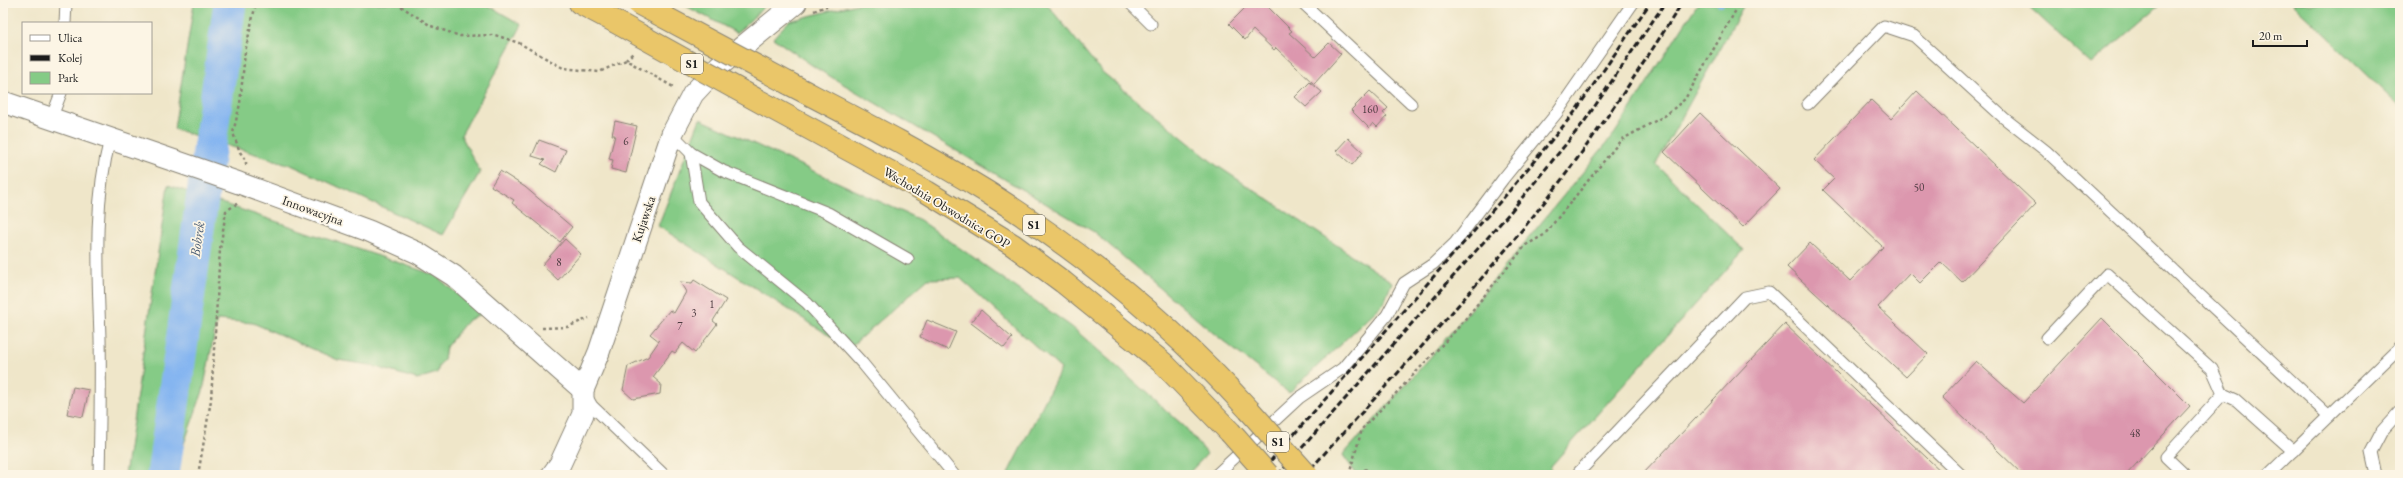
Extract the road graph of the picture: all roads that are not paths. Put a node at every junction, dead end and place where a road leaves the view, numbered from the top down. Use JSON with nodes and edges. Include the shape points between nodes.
{"nodes":[{"id":1,"x":66,"y":3,"type":"edge"},
{"id":2,"x":580,"y":3,"type":"edge"},
{"id":3,"x":638,"y":3,"type":"edge"},
{"id":4,"x":796,"y":3,"type":"edge"},
{"id":5,"x":1130,"y":3,"type":"edge"},
{"id":6,"x":1303,"y":3,"type":"edge"},
{"id":7,"x":1633,"y":3,"type":"edge"},
{"id":8,"x":65,"y":22,"type":"edge"},
{"id":9,"x":1151,"y":24,"type":"dead end"},
{"id":10,"x":61,"y":94,"type":"edge"},
{"id":11,"x":3,"y":102,"type":"edge"},
{"id":12,"x":1411,"y":104,"type":"dead end"},
{"id":13,"x":1808,"y":104,"type":"dead end"},
{"id":14,"x":51,"y":118,"type":"junction"},
{"id":15,"x":672,"y":134,"type":"junction"},
{"id":16,"x":110,"y":139,"type":"junction"},
{"id":17,"x":691,"y":154,"type":"junction"},
{"id":18,"x":908,"y":259,"type":"dead end"},
{"id":19,"x":2047,"y":338,"type":"dead end"},
{"id":20,"x":2400,"y":347,"type":"edge"},
{"id":21,"x":583,"y":390,"type":"junction"},
{"id":22,"x":2223,"y":394,"type":"junction"},
{"id":23,"x":2400,"y":411,"type":"edge"},
{"id":24,"x":2329,"y":416,"type":"junction"},
{"id":25,"x":2293,"y":451,"type":"junction"},
{"id":26,"x":99,"y":475,"type":"edge"},
{"id":27,"x":552,"y":475,"type":"edge"},
{"id":28,"x":664,"y":475,"type":"edge"},
{"id":29,"x":954,"y":475,"type":"edge"},
{"id":30,"x":1216,"y":475,"type":"edge"},
{"id":31,"x":1268,"y":475,"type":"edge"},
{"id":32,"x":1307,"y":475,"type":"edge"},
{"id":33,"x":1578,"y":475,"type":"edge"},
{"id":34,"x":1960,"y":475,"type":"edge"},
{"id":35,"x":2185,"y":475,"type":"edge"},
{"id":36,"x":2268,"y":475,"type":"edge"},
{"id":37,"x":2376,"y":475,"type":"edge"}],
"edges":[{"from":1,"to":8,"type":"lane"},
{"from":2,"to":31,"type":"highway","name":"Wschodnia Obwodnica GOP","number":"S1","bridge":true,"via":[[927,192],[1013,246],[1063,282],[1163,364]]},
{"from":3,"to":32,"type":"highway","number":"S1","bridge":true,"via":[[929,158],[988,193],[1090,264],[1186,346],[1249,410]]},
{"from":4,"to":15,"type":"street","name":"Kujawska","via":[[719,66],[692,94]]},
{"from":5,"to":9,"type":"lane"},
{"from":6,"to":12,"type":"lane"},
{"from":7,"to":30,"type":"lane","via":[[1556,114],[1455,243],[1433,264],[1404,283],[1387,315],[1343,368],[1299,398]]},
{"from":10,"to":14,"type":"lane"},
{"from":11,"to":14,"type":"street","name":"Innowacyjna"},
{"from":13,"to":24,"type":"lane","via":[[1884,26],[1914,36],[2004,118],[2046,152]]},
{"from":14,"to":16,"type":"street","name":"Innowacyjna"},
{"from":15,"to":17,"type":"lane"},
{"from":15,"to":21,"type":"street","name":"Kujawska","via":[[599,352]]},
{"from":16,"to":21,"type":"street","name":"Innowacyjna","via":[[369,231],[418,253],[454,276]]},
{"from":16,"to":26,"type":"lane","via":[[100,187],[98,253],[102,394]]},
{"from":17,"to":18,"type":"lane","via":[[723,171],[828,213]]},
{"from":17,"to":29,"type":"lane","via":[[699,202],[738,247],[807,303],[863,364]]},
{"from":19,"to":22,"type":"lane","via":[[2107,274],[2212,369]]},
{"from":20,"to":24,"type":"lane"},
{"from":21,"to":27,"type":"street","name":"Kujawska","via":[[583,414],[560,464]]},
{"from":21,"to":28,"type":"lane","via":[[592,406]]},
{"from":22,"to":25,"type":"lane","via":[[2236,400]]},
{"from":22,"to":35,"type":"lane","via":[[2166,457]]},
{"from":23,"to":37,"type":"lane","via":[[2382,430],[2371,452]]},
{"from":24,"to":25,"type":"lane"},
{"from":25,"to":36,"type":"lane"},
{"from":33,"to":34,"type":"lane","via":[[1745,297],[1769,292]]}]}
